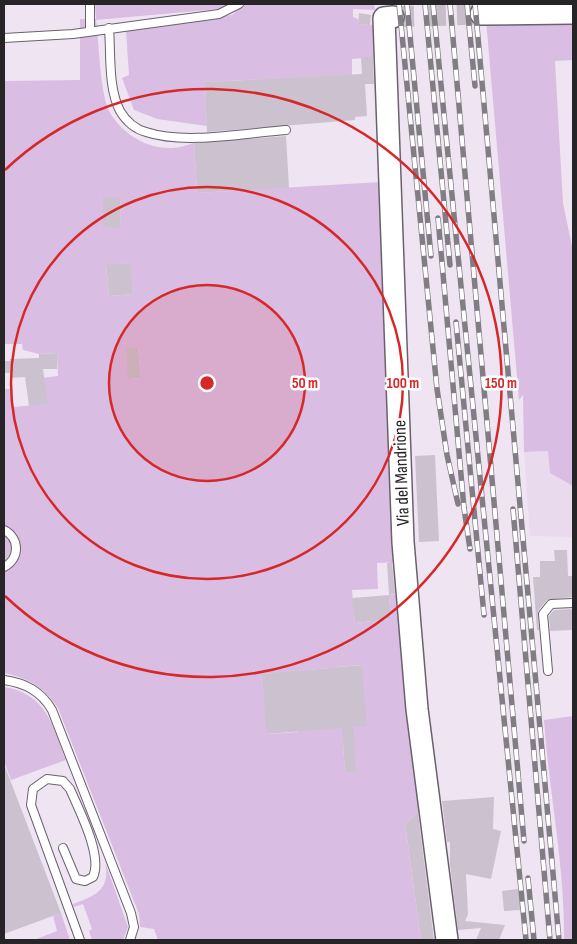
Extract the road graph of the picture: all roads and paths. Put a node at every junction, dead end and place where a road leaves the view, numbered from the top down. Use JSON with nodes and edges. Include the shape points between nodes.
{"nodes":[{"id":1,"x":90,"y":4,"type":"edge"},
{"id":2,"x":239,"y":4,"type":"edge"},
{"id":3,"x":568,"y":13,"type":"edge"},
{"id":4,"x":482,"y":14,"type":"tunnel mouth"},
{"id":5,"x":387,"y":15,"type":"dead end"},
{"id":6,"x":109,"y":28,"type":"junction"},
{"id":7,"x":90,"y":31,"type":"junction"},
{"id":8,"x":4,"y":38,"type":"edge"},
{"id":9,"x":286,"y":130,"type":"dead end"},
{"id":10,"x":4,"y":530,"type":"edge"},
{"id":11,"x":4,"y":567,"type":"edge"},
{"id":12,"x":573,"y":603,"type":"edge"},
{"id":13,"x":548,"y":672,"type":"dead end"},
{"id":14,"x":4,"y":680,"type":"edge"},
{"id":15,"x":63,"y":848,"type":"dead end"},
{"id":16,"x":80,"y":940,"type":"edge"},
{"id":17,"x":130,"y":940,"type":"edge"},
{"id":18,"x":447,"y":940,"type":"edge"}],
"edges":[{"from":1,"to":7,"type":"lane"},
{"from":2,"to":6,"type":"lane","via":[[219,14]]},
{"from":3,"to":4,"type":"street"},
{"from":5,"to":18,"type":"street","name":"Via del Mandrione","via":[[403,542],[417,709]]},
{"from":6,"to":7,"type":"lane"},
{"from":6,"to":9,"type":"lane","via":[[116,101],[124,117],[136,128],[153,134],[192,137]]},
{"from":7,"to":8,"type":"lane"},
{"from":10,"to":11,"type":"lane","via":[[13,537],[17,551],[12,562]]},
{"from":12,"to":13,"type":"lane","via":[[551,604],[543,614]]},
{"from":14,"to":17,"type":"lane","via":[[31,688],[45,699],[52,710],[133,918],[134,932]]},
{"from":15,"to":16,"type":"lane","via":[[76,879],[85,881],[93,876],[96,866],[94,850],[70,789],[63,781],[48,779],[33,789],[31,804]]}]}
